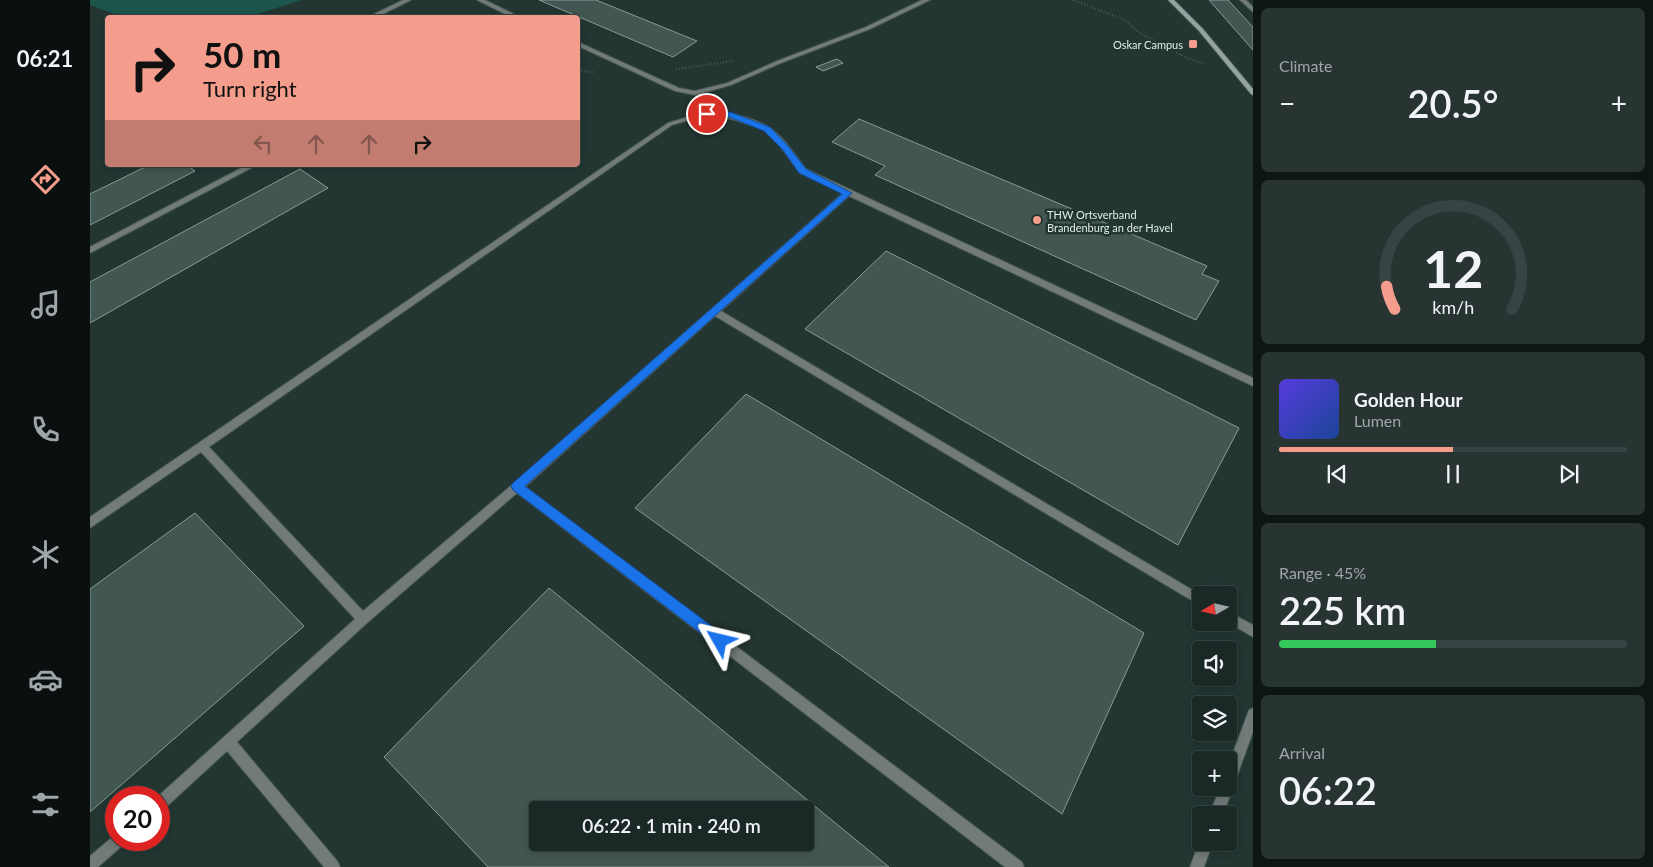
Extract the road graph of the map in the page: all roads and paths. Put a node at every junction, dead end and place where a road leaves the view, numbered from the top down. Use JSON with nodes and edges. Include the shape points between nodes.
{"nodes":[{"id":1,"x":408,"y":0,"type":"edge"},
{"id":2,"x":480,"y":0,"type":"edge"},
{"id":3,"x":927,"y":0,"type":"edge"},
{"id":4,"x":1073,"y":0,"type":"edge"},
{"id":5,"x":1171,"y":0,"type":"edge"},
{"id":6,"x":1244,"y":0,"type":"edge"},
{"id":7,"x":1253,"y":10,"type":"edge"},
{"id":8,"x":376,"y":15,"type":"edge"},
{"id":9,"x":512,"y":15,"type":"edge"},
{"id":10,"x":580,"y":45,"type":"edge"},
{"id":11,"x":737,"y":60,"type":"dead end"},
{"id":12,"x":580,"y":71,"type":"edge"},
{"id":13,"x":597,"y":72,"type":"dead end"},
{"id":14,"x":642,"y":74,"type":"junction"},
{"id":15,"x":1237,"y":74,"type":"junction"},
{"id":16,"x":1253,"y":93,"type":"edge"},
{"id":17,"x":246,"y":167,"type":"edge"},
{"id":18,"x":848,"y":193,"type":"junction"},
{"id":19,"x":90,"y":250,"type":"edge"},
{"id":20,"x":715,"y":312,"type":"junction"},
{"id":21,"x":1253,"y":382,"type":"edge"},
{"id":22,"x":202,"y":446,"type":"junction"},
{"id":23,"x":517,"y":486,"type":"junction"},
{"id":24,"x":90,"y":523,"type":"edge"},
{"id":25,"x":1192,"y":596,"type":"edge"},
{"id":26,"x":363,"y":619,"type":"junction"},
{"id":27,"x":1238,"y":622,"type":"edge"},
{"id":28,"x":1253,"y":631,"type":"edge"},
{"id":29,"x":1253,"y":714,"type":"edge"},
{"id":30,"x":228,"y":742,"type":"junction"},
{"id":31,"x":1237,"y":759,"type":"edge"},
{"id":32,"x":170,"y":794,"type":"edge"},
{"id":33,"x":106,"y":851,"type":"edge"},
{"id":34,"x":1203,"y":851,"type":"edge"},
{"id":35,"x":90,"y":865,"type":"edge"},
{"id":36,"x":333,"y":867,"type":"edge"},
{"id":37,"x":1017,"y":867,"type":"edge"},
{"id":38,"x":1197,"y":867,"type":"edge"}],
"edges":[{"from":1,"to":8,"type":"lane"},
{"from":2,"to":9,"type":"lane"},
{"from":3,"to":14,"type":"lane","via":[[868,28],[730,84],[695,94],[676,90]]},
{"from":4,"to":15,"type":"path","via":[[1125,20],[1138,32],[1189,59]]},
{"from":5,"to":15,"type":"street"},
{"from":6,"to":7,"type":"lane"},
{"from":10,"to":14,"type":"lane"},
{"from":11,"to":14,"type":"path"},
{"from":12,"to":13,"type":"path"},
{"from":15,"to":16,"type":"street"},
{"from":17,"to":19,"type":"lane"},
{"from":18,"to":20,"type":"lane"},
{"from":18,"to":21,"type":"lane"},
{"from":18,"to":22,"type":"lane","via":[[802,171],[767,129],[730,115],[697,116],[670,124]]},
{"from":20,"to":23,"type":"lane"},
{"from":20,"to":25,"type":"lane"},
{"from":22,"to":24,"type":"lane"},
{"from":22,"to":26,"type":"lane"},
{"from":23,"to":26,"type":"lane"},
{"from":23,"to":37,"type":"lane"},
{"from":26,"to":30,"type":"lane"},
{"from":27,"to":28,"type":"lane"},
{"from":29,"to":31,"type":"lane"},
{"from":30,"to":32,"type":"lane"},
{"from":30,"to":36,"type":"lane"},
{"from":33,"to":35,"type":"lane"},
{"from":34,"to":38,"type":"lane"}]}
